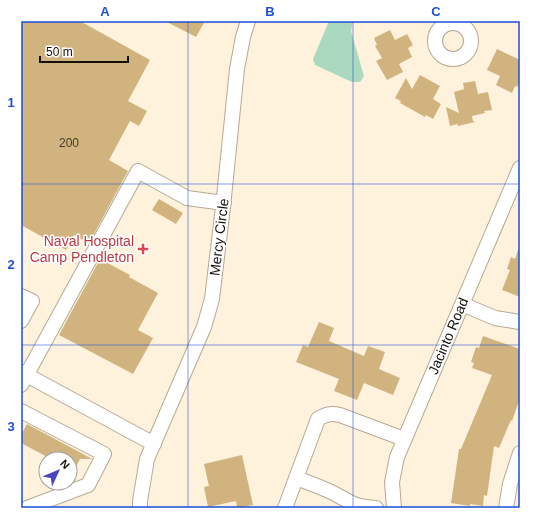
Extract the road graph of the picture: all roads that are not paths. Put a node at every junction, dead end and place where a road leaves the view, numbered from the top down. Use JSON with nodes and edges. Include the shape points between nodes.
{"nodes":[{"id":1,"x":248,"y":21,"type":"edge"},
{"id":2,"x":520,"y":168,"type":"edge"},
{"id":3,"x":224,"y":203,"type":"junction"},
{"id":4,"x":21,"y":296,"type":"edge"},
{"id":5,"x":462,"y":304,"type":"junction"},
{"id":6,"x":21,"y":321,"type":"edge"},
{"id":7,"x":520,"y":322,"type":"edge"},
{"id":8,"x":23,"y":378,"type":"edge"},
{"id":9,"x":21,"y":411,"type":"edge"},
{"id":10,"x":404,"y":440,"type":"junction"},
{"id":11,"x":154,"y":444,"type":"junction"},
{"id":12,"x":520,"y":453,"type":"edge"},
{"id":13,"x":296,"y":478,"type":"junction"},
{"id":14,"x":394,"y":507,"type":"edge"},
{"id":15,"x":27,"y":508,"type":"edge"},
{"id":16,"x":140,"y":508,"type":"edge"},
{"id":17,"x":285,"y":508,"type":"edge"},
{"id":18,"x":376,"y":508,"type":"edge"},
{"id":19,"x":506,"y":508,"type":"edge"}],
"edges":[{"from":1,"to":3,"type":"street","name":"Mercy Circle","via":[[237,69]]},
{"from":2,"to":5,"type":"street","name":"Jacinto Road"},
{"from":3,"to":8,"type":"street","via":[[187,198],[138,172]]},
{"from":3,"to":11,"type":"street","name":"Mercy Circle","via":[[212,299],[204,326]]},
{"from":4,"to":6,"type":"street","via":[[32,301]]},
{"from":5,"to":7,"type":"street","via":[[495,318]]},
{"from":5,"to":10,"type":"street","name":"Jacinto Road"},
{"from":8,"to":11,"type":"street"},
{"from":9,"to":15,"type":"street","via":[[104,454],[88,485]]},
{"from":10,"to":13,"type":"street","via":[[340,415],[325,414],[318,419]]},
{"from":10,"to":14,"type":"street","name":"Jacinto Road","via":[[397,457],[392,482]]},
{"from":11,"to":16,"type":"street","name":"Mercy Circle","via":[[147,459]]},
{"from":12,"to":19,"type":"street","via":[[510,484]]},
{"from":13,"to":17,"type":"street"},
{"from":13,"to":18,"type":"street","via":[[330,491],[354,505]]},
{"from":14,"to":18,"type":"street"}]}
